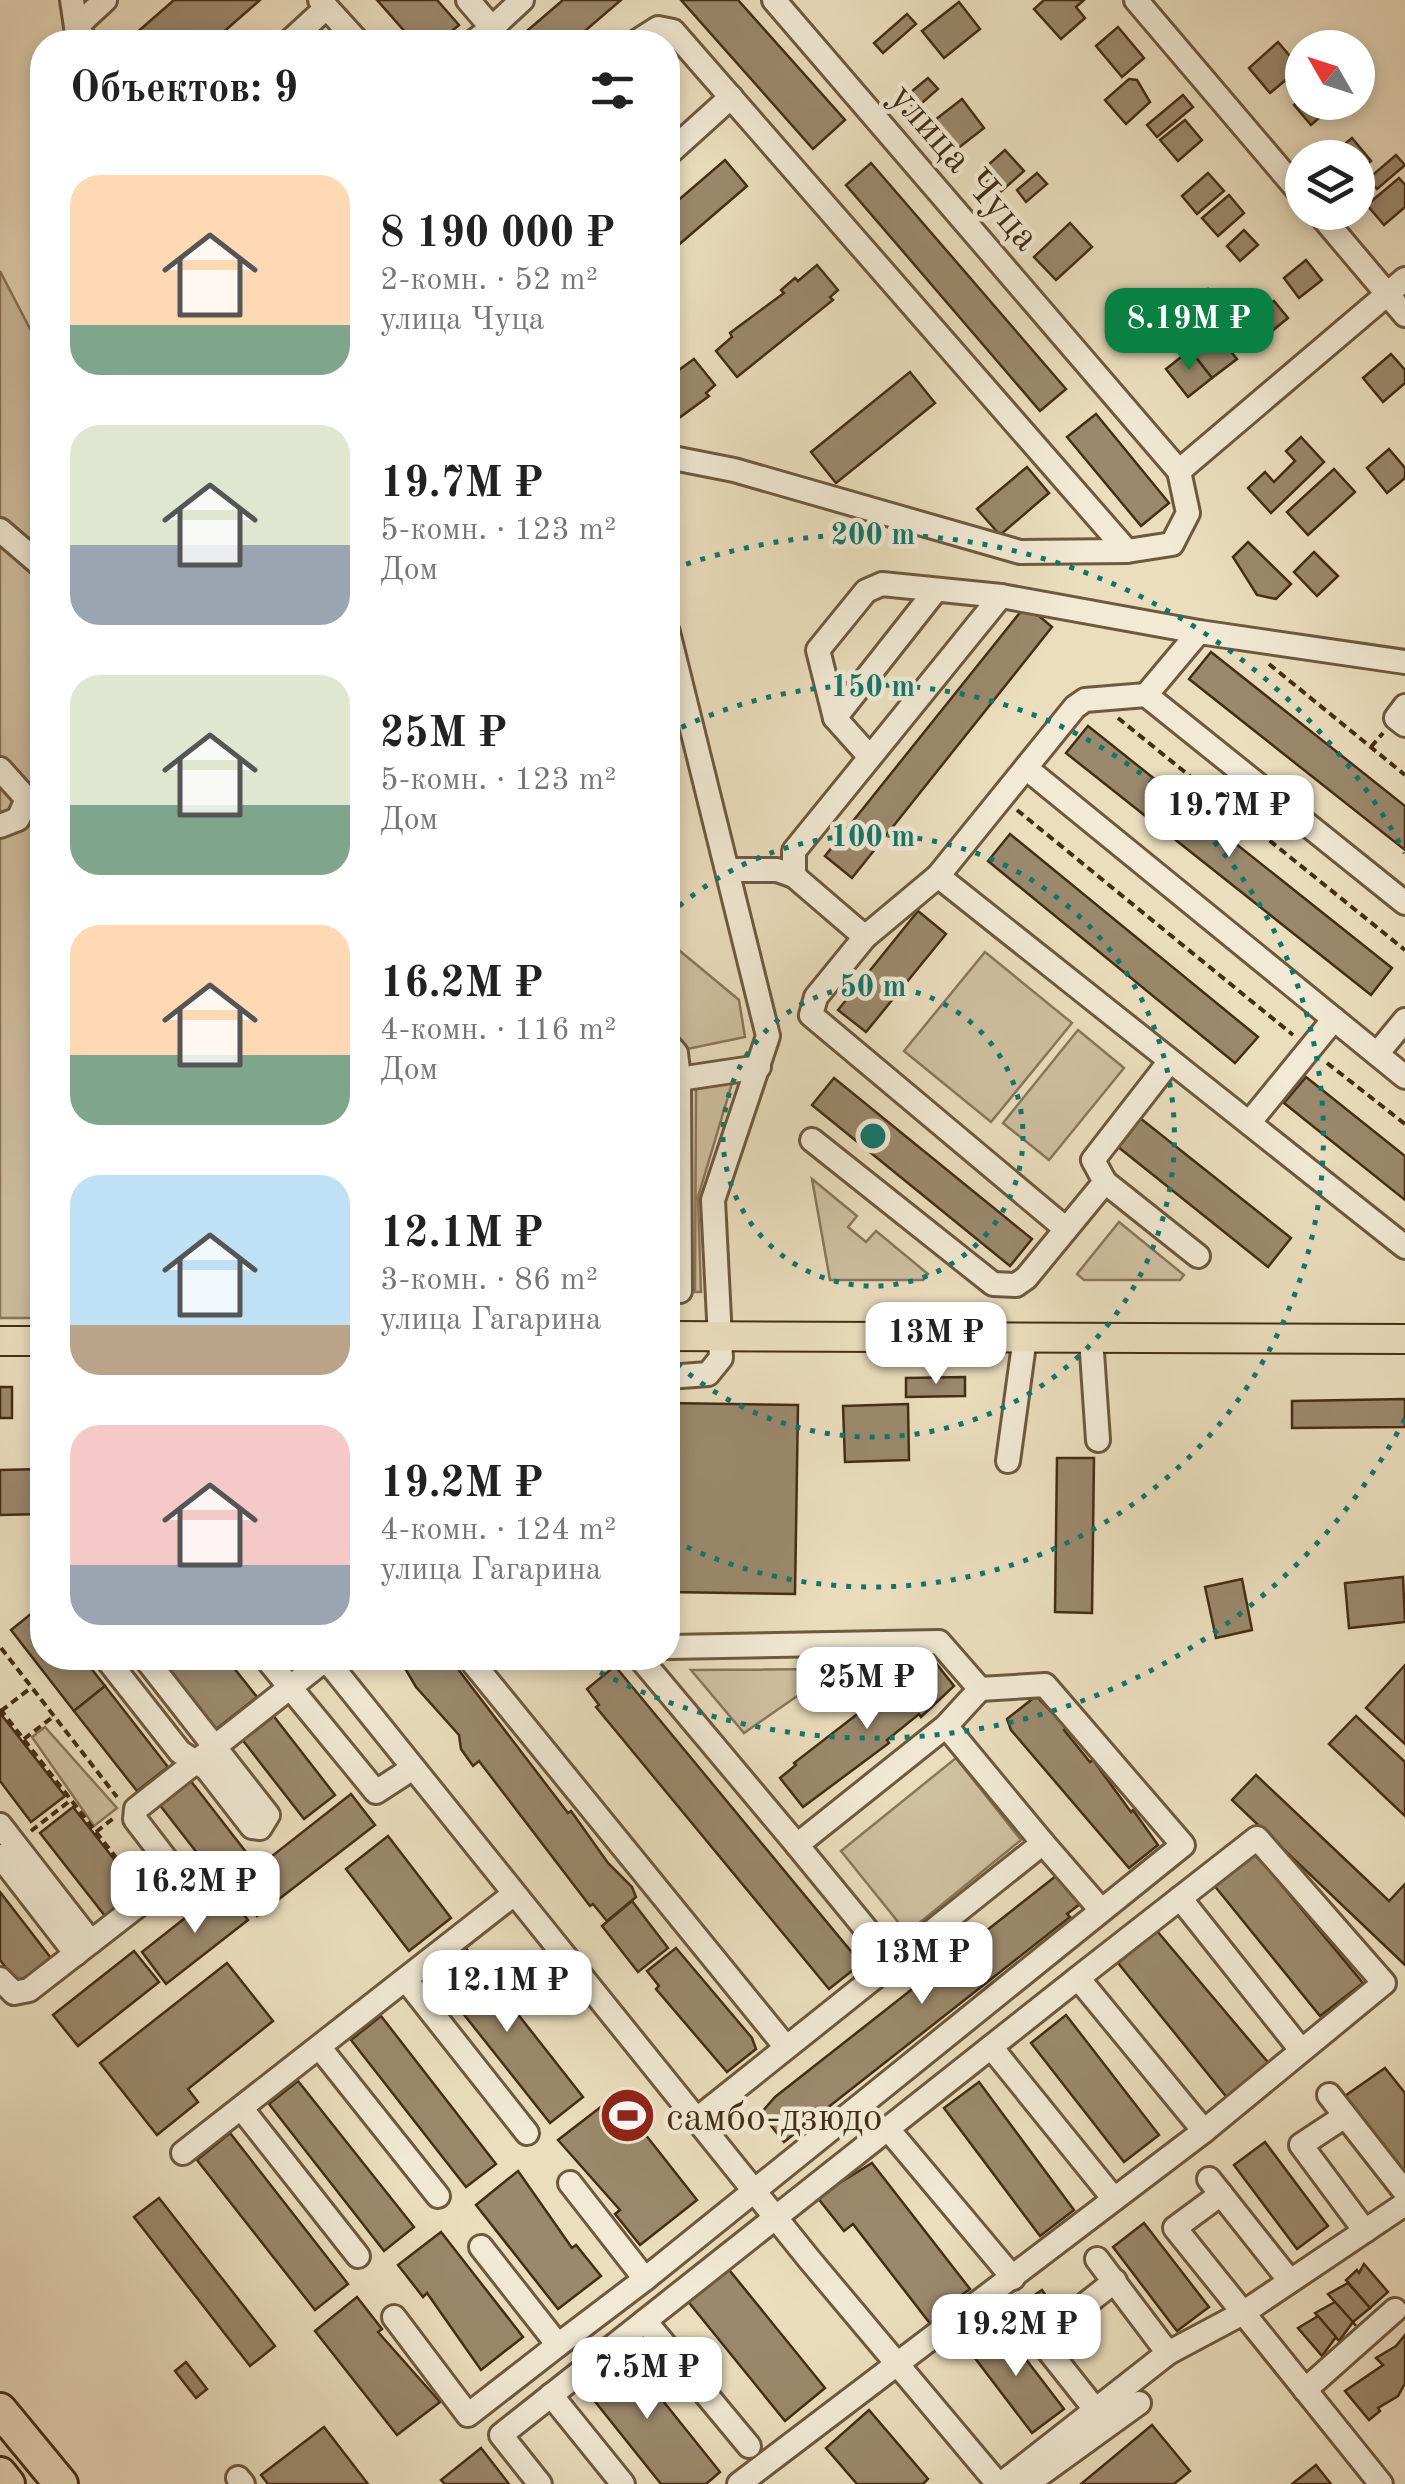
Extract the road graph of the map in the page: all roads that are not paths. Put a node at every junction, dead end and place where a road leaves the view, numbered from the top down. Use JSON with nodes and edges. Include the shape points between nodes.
{"nodes":[{"id":1,"x":72,"y":0,"type":"edge"},
{"id":2,"x":105,"y":0,"type":"edge"},
{"id":3,"x":468,"y":0,"type":"edge"},
{"id":4,"x":522,"y":0,"type":"edge"},
{"id":5,"x":774,"y":0,"type":"edge"},
{"id":6,"x":1136,"y":0,"type":"edge"},
{"id":7,"x":323,"y":4,"type":"edge"},
{"id":8,"x":80,"y":30,"type":"edge"},
{"id":9,"x":84,"y":30,"type":"edge"},
{"id":10,"x":300,"y":30,"type":"edge"},
{"id":11,"x":347,"y":30,"type":"edge"},
{"id":12,"x":480,"y":30,"type":"edge"},
{"id":13,"x":488,"y":30,"type":"edge"},
{"id":14,"x":680,"y":39,"type":"edge"},
{"id":15,"x":731,"y":98,"type":"junction"},
{"id":16,"x":680,"y":143,"type":"edge"},
{"id":17,"x":1285,"y":175,"type":"edge"},
{"id":18,"x":1337,"y":230,"type":"edge"},
{"id":19,"x":1396,"y":286,"type":"edge"},
{"id":20,"x":1405,"y":315,"type":"edge"},
{"id":21,"x":680,"y":459,"type":"edge"},
{"id":22,"x":1179,"y":471,"type":"junction"},
{"id":23,"x":0,"y":530,"type":"edge"},
{"id":24,"x":1127,"y":551,"type":"junction"},
{"id":25,"x":30,"y":556,"type":"edge"},
{"id":26,"x":936,"y":590,"type":"junction"},
{"id":27,"x":1001,"y":596,"type":"junction"},
{"id":28,"x":1199,"y":632,"type":"junction"},
{"id":29,"x":1405,"y":662,"type":"edge"},
{"id":30,"x":680,"y":680,"type":"edge"},
{"id":31,"x":1146,"y":695,"type":"junction"},
{"id":32,"x":1405,"y":706,"type":"edge"},
{"id":33,"x":835,"y":718,"type":"junction"},
{"id":34,"x":1405,"y":725,"type":"edge"},
{"id":35,"x":869,"y":756,"type":"junction"},
{"id":36,"x":1026,"y":768,"type":"junction"},
{"id":37,"x":0,"y":769,"type":"edge"},
{"id":38,"x":0,"y":826,"type":"edge"},
{"id":39,"x":728,"y":870,"type":"junction"},
{"id":40,"x":794,"y":876,"type":"junction"},
{"id":41,"x":938,"y":876,"type":"junction"},
{"id":42,"x":1405,"y":903,"type":"edge"},
{"id":43,"x":865,"y":937,"type":"junction"},
{"id":44,"x":1334,"y":1020,"type":"junction"},
{"id":45,"x":1405,"y":1020,"type":"edge"},
{"id":46,"x":1377,"y":1054,"type":"junction"},
{"id":47,"x":1170,"y":1060,"type":"junction"},
{"id":48,"x":760,"y":1068,"type":"junction"},
{"id":49,"x":1405,"y":1077,"type":"edge"},
{"id":50,"x":680,"y":1079,"type":"edge"},
{"id":51,"x":1249,"y":1123,"type":"junction"},
{"id":52,"x":812,"y":1140,"type":"dead end"},
{"id":53,"x":1105,"y":1182,"type":"junction"},
{"id":54,"x":1066,"y":1229,"type":"junction"},
{"id":55,"x":1405,"y":1247,"type":"edge"},
{"id":56,"x":1198,"y":1256,"type":"dead end"},
{"id":57,"x":721,"y":1335,"type":"junction"},
{"id":58,"x":680,"y":1336,"type":"edge"},
{"id":59,"x":1025,"y":1337,"type":"junction"},
{"id":60,"x":1091,"y":1338,"type":"junction"},
{"id":61,"x":1405,"y":1339,"type":"edge"},
{"id":62,"x":680,"y":1376,"type":"edge"},
{"id":63,"x":1098,"y":1440,"type":"dead end"},
{"id":64,"x":1008,"y":1461,"type":"dead end"},
{"id":65,"x":680,"y":1647,"type":"edge"},
{"id":66,"x":115,"y":1670,"type":"edge"},
{"id":67,"x":154,"y":1670,"type":"edge"},
{"id":68,"x":276,"y":1670,"type":"edge"},
{"id":69,"x":310,"y":1670,"type":"edge"},
{"id":70,"x":335,"y":1670,"type":"edge"},
{"id":71,"x":479,"y":1670,"type":"edge"},
{"id":72,"x":650,"y":1670,"type":"edge"},
{"id":73,"x":290,"y":1686,"type":"junction"},
{"id":74,"x":980,"y":1689,"type":"junction"},
{"id":75,"x":946,"y":1726,"type":"junction"},
{"id":76,"x":214,"y":1746,"type":"junction"},
{"id":77,"x":194,"y":1761,"type":"junction"},
{"id":78,"x":413,"y":1768,"type":"junction"},
{"id":79,"x":0,"y":1824,"type":"edge"},
{"id":80,"x":1043,"y":1843,"type":"junction"},
{"id":81,"x":796,"y":1845,"type":"junction"},
{"id":82,"x":8,"y":1850,"type":"edge"},
{"id":83,"x":514,"y":1894,"type":"junction"},
{"id":84,"x":1180,"y":1898,"type":"junction"},
{"id":85,"x":1101,"y":1910,"type":"junction"},
{"id":86,"x":84,"y":1948,"type":"junction"},
{"id":87,"x":893,"y":1962,"type":"junction"},
{"id":88,"x":1078,"y":1978,"type":"junction"},
{"id":89,"x":0,"y":1979,"type":"edge"},
{"id":90,"x":406,"y":1980,"type":"junction"},
{"id":91,"x":785,"y":2046,"type":"junction"},
{"id":92,"x":991,"y":2047,"type":"junction"},
{"id":93,"x":320,"y":2048,"type":"junction"},
{"id":94,"x":1301,"y":2050,"type":"junction"},
{"id":95,"x":1328,"y":2095,"type":"dead end"},
{"id":96,"x":242,"y":2109,"type":"junction"},
{"id":97,"x":1344,"y":2116,"type":"junction"},
{"id":98,"x":697,"y":2119,"type":"junction"},
{"id":99,"x":888,"y":2129,"type":"junction"},
{"id":100,"x":1204,"y":2131,"type":"junction"},
{"id":101,"x":527,"y":2133,"type":"dead end"},
{"id":102,"x":183,"y":2153,"type":"dead end"},
{"id":103,"x":570,"y":2183,"type":"dead end"},
{"id":104,"x":755,"y":2192,"type":"junction"},
{"id":105,"x":1405,"y":2192,"type":"edge"},
{"id":106,"x":438,"y":2196,"type":"dead end"},
{"id":107,"x":1114,"y":2200,"type":"junction"},
{"id":108,"x":1405,"y":2204,"type":"edge"},
{"id":109,"x":774,"y":2216,"type":"junction"},
{"id":110,"x":1364,"y":2231,"type":"junction"},
{"id":111,"x":480,"y":2247,"type":"dead end"},
{"id":112,"x":358,"y":2256,"type":"dead end"},
{"id":113,"x":1096,"y":2259,"type":"dead end"},
{"id":114,"x":645,"y":2278,"type":"junction"},
{"id":115,"x":1013,"y":2278,"type":"junction"},
{"id":116,"x":1115,"y":2281,"type":"junction"},
{"id":117,"x":1290,"y":2281,"type":"junction"},
{"id":118,"x":1395,"y":2310,"type":"dead end"},
{"id":119,"x":1243,"y":2313,"type":"junction"},
{"id":120,"x":394,"y":2317,"type":"dead end"},
{"id":121,"x":645,"y":2321,"type":"junction"},
{"id":122,"x":558,"y":2345,"type":"junction"},
{"id":123,"x":1168,"y":2353,"type":"junction"},
{"id":124,"x":896,"y":2366,"type":"junction"},
{"id":125,"x":1305,"y":2390,"type":"junction"},
{"id":126,"x":551,"y":2395,"type":"junction"},
{"id":127,"x":1139,"y":2404,"type":"dead end"},
{"id":128,"x":1094,"y":2408,"type":"junction"},
{"id":129,"x":0,"y":2410,"type":"edge"},
{"id":130,"x":749,"y":2446,"type":"dead end"},
{"id":131,"x":0,"y":2474,"type":"edge"},
{"id":132,"x":1033,"y":2477,"type":"edge"},
{"id":133,"x":8,"y":2484,"type":"edge"},
{"id":134,"x":61,"y":2484,"type":"edge"},
{"id":135,"x":540,"y":2484,"type":"edge"},
{"id":136,"x":623,"y":2484,"type":"edge"},
{"id":137,"x":739,"y":2484,"type":"edge"},
{"id":138,"x":1000,"y":2484,"type":"edge"},
{"id":139,"x":1381,"y":2484,"type":"edge"}],
"edges":[{"from":1,"to":8,"type":"street"},
{"from":2,"to":9,"type":"street"},
{"from":3,"to":12,"type":"street"},
{"from":4,"to":13,"type":"street"},
{"from":5,"to":22,"type":"street","name":"улица Чуца"},
{"from":6,"to":17,"type":"street"},
{"from":7,"to":10,"type":"street"},
{"from":7,"to":11,"type":"street"},
{"from":14,"to":15,"type":"street"},
{"from":15,"to":16,"type":"street"},
{"from":15,"to":24,"type":"street"},
{"from":18,"to":19,"type":"street"},
{"from":19,"to":20,"type":"street"},
{"from":19,"to":22,"type":"street"},
{"from":21,"to":24,"type":"street","via":[[1020,552]]},
{"from":22,"to":24,"type":"street","via":[[1188,513],[1172,544]]},
{"from":23,"to":25,"type":"street"},
{"from":26,"to":27,"type":"street"},
{"from":26,"to":33,"type":"street"},
{"from":26,"to":33,"type":"street","via":[[882,584],[866,591],[818,650]]},
{"from":27,"to":28,"type":"street"},
{"from":27,"to":35,"type":"street"},
{"from":28,"to":29,"type":"street"},
{"from":28,"to":31,"type":"street"},
{"from":30,"to":39,"type":"street"},
{"from":31,"to":36,"type":"street","via":[[1075,707]]},
{"from":31,"to":42,"type":"street"},
{"from":32,"to":34,"type":"street","via":[[1396,718]]},
{"from":33,"to":35,"type":"street"},
{"from":35,"to":40,"type":"street","via":[[794,851]]},
{"from":36,"to":41,"type":"street"},
{"from":36,"to":44,"type":"street"},
{"from":37,"to":38,"type":"street","via":[[27,798],[18,819]]},
{"from":39,"to":40,"type":"street"},
{"from":39,"to":48,"type":"street","via":[[768,1036]]},
{"from":40,"to":43,"type":"street"},
{"from":41,"to":43,"type":"street"},
{"from":41,"to":47,"type":"street"},
{"from":43,"to":54,"type":"street","via":[[811,1015]]},
{"from":44,"to":46,"type":"street"},
{"from":44,"to":51,"type":"street"},
{"from":45,"to":46,"type":"street"},
{"from":46,"to":49,"type":"street"},
{"from":47,"to":51,"type":"street"},
{"from":47,"to":53,"type":"street","via":[[1098,1148],[1093,1160]]},
{"from":48,"to":50,"type":"street"},
{"from":48,"to":57,"type":"street","via":[[713,1200]]},
{"from":51,"to":55,"type":"street"},
{"from":52,"to":54,"type":"street","via":[[993,1284],[1016,1285],[1026,1278]]},
{"from":53,"to":54,"type":"street"},
{"from":53,"to":56,"type":"street"},
{"from":57,"to":58,"type":"main road"},
{"from":57,"to":59,"type":"main road"},
{"from":57,"to":62,"type":"street","via":[[721,1358],[708,1374]]},
{"from":59,"to":60,"type":"main road"},
{"from":59,"to":64,"type":"street"},
{"from":60,"to":61,"type":"main road"},
{"from":60,"to":63,"type":"street"},
{"from":65,"to":74,"type":"street","via":[[939,1642]]},
{"from":66,"to":77,"type":"street"},
{"from":67,"to":76,"type":"street"},
{"from":68,"to":73,"type":"street"},
{"from":69,"to":73,"type":"street"},
{"from":70,"to":78,"type":"street"},
{"from":71,"to":91,"type":"street"},
{"from":72,"to":81,"type":"street"},
{"from":73,"to":76,"type":"street"},
{"from":73,"to":78,"type":"street","via":[[376,1792]]},
{"from":74,"to":75,"type":"street"},
{"from":74,"to":85,"type":"street","via":[[1044,1684],[1183,1845]]},
{"from":75,"to":80,"type":"street"},
{"from":75,"to":81,"type":"street"},
{"from":76,"to":77,"type":"street"},
{"from":76,"to":77,"type":"street","via":[[268,1815],[260,1828]]},
{"from":77,"to":86,"type":"street","via":[[134,1814],[170,1870],[163,1886]]},
{"from":78,"to":83,"type":"street"},
{"from":79,"to":82,"type":"street"},
{"from":80,"to":85,"type":"street"},
{"from":80,"to":87,"type":"street"},
{"from":81,"to":87,"type":"street"},
{"from":82,"to":86,"type":"street"},
{"from":83,"to":90,"type":"street"},
{"from":83,"to":98,"type":"street"},
{"from":84,"to":88,"type":"street"},
{"from":84,"to":94,"type":"street"},
{"from":84,"to":94,"type":"street","via":[[1258,1838],[1384,1983]]},
{"from":85,"to":104,"type":"street"},
{"from":86,"to":89,"type":"street","via":[[21,1994]]},
{"from":87,"to":91,"type":"street"},
{"from":88,"to":92,"type":"street"},
{"from":88,"to":100,"type":"street"},
{"from":90,"to":93,"type":"street"},
{"from":90,"to":101,"type":"street"},
{"from":91,"to":98,"type":"street"},
{"from":92,"to":99,"type":"street"},
{"from":92,"to":107,"type":"street"},
{"from":93,"to":96,"type":"street"},
{"from":93,"to":106,"type":"street"},
{"from":94,"to":100,"type":"street"},
{"from":95,"to":97,"type":"street"},
{"from":96,"to":102,"type":"street"},
{"from":96,"to":112,"type":"street"},
{"from":97,"to":105,"type":"street"},
{"from":97,"to":110,"type":"street","via":[[1300,2145]]},
{"from":98,"to":104,"type":"street"},
{"from":99,"to":109,"type":"street"},
{"from":99,"to":115,"type":"street"},
{"from":100,"to":107,"type":"street"},
{"from":103,"to":114,"type":"street"},
{"from":104,"to":109,"type":"street"},
{"from":104,"to":114,"type":"street"},
{"from":107,"to":115,"type":"street"},
{"from":108,"to":110,"type":"street"},
{"from":109,"to":121,"type":"street"},
{"from":109,"to":124,"type":"street"},
{"from":110,"to":117,"type":"street"},
{"from":111,"to":122,"type":"street"},
{"from":113,"to":116,"type":"street"},
{"from":114,"to":122,"type":"street"},
{"from":115,"to":124,"type":"street"},
{"from":116,"to":123,"type":"street"},
{"from":116,"to":128,"type":"street","via":[[1040,2340]]},
{"from":117,"to":119,"type":"street"},
{"from":117,"to":119,"type":"street","via":[[1215,2187],[1175,2228]]},
{"from":118,"to":125,"type":"street"},
{"from":119,"to":123,"type":"street"},
{"from":119,"to":125,"type":"street"},
{"from":120,"to":122,"type":"street","via":[[468,2415]]},
{"from":121,"to":126,"type":"street"},
{"from":121,"to":130,"type":"street"},
{"from":123,"to":128,"type":"street"},
{"from":124,"to":137,"type":"street"},
{"from":124,"to":138,"type":"street"},
{"from":125,"to":139,"type":"street"},
{"from":126,"to":135,"type":"street","via":[[501,2435]]},
{"from":126,"to":136,"type":"street"},
{"from":127,"to":132,"type":"street"},
{"from":128,"to":132,"type":"street"},
{"from":129,"to":134,"type":"highway"},
{"from":131,"to":133,"type":"highway"},
{"from":132,"to":138,"type":"street"}]}
